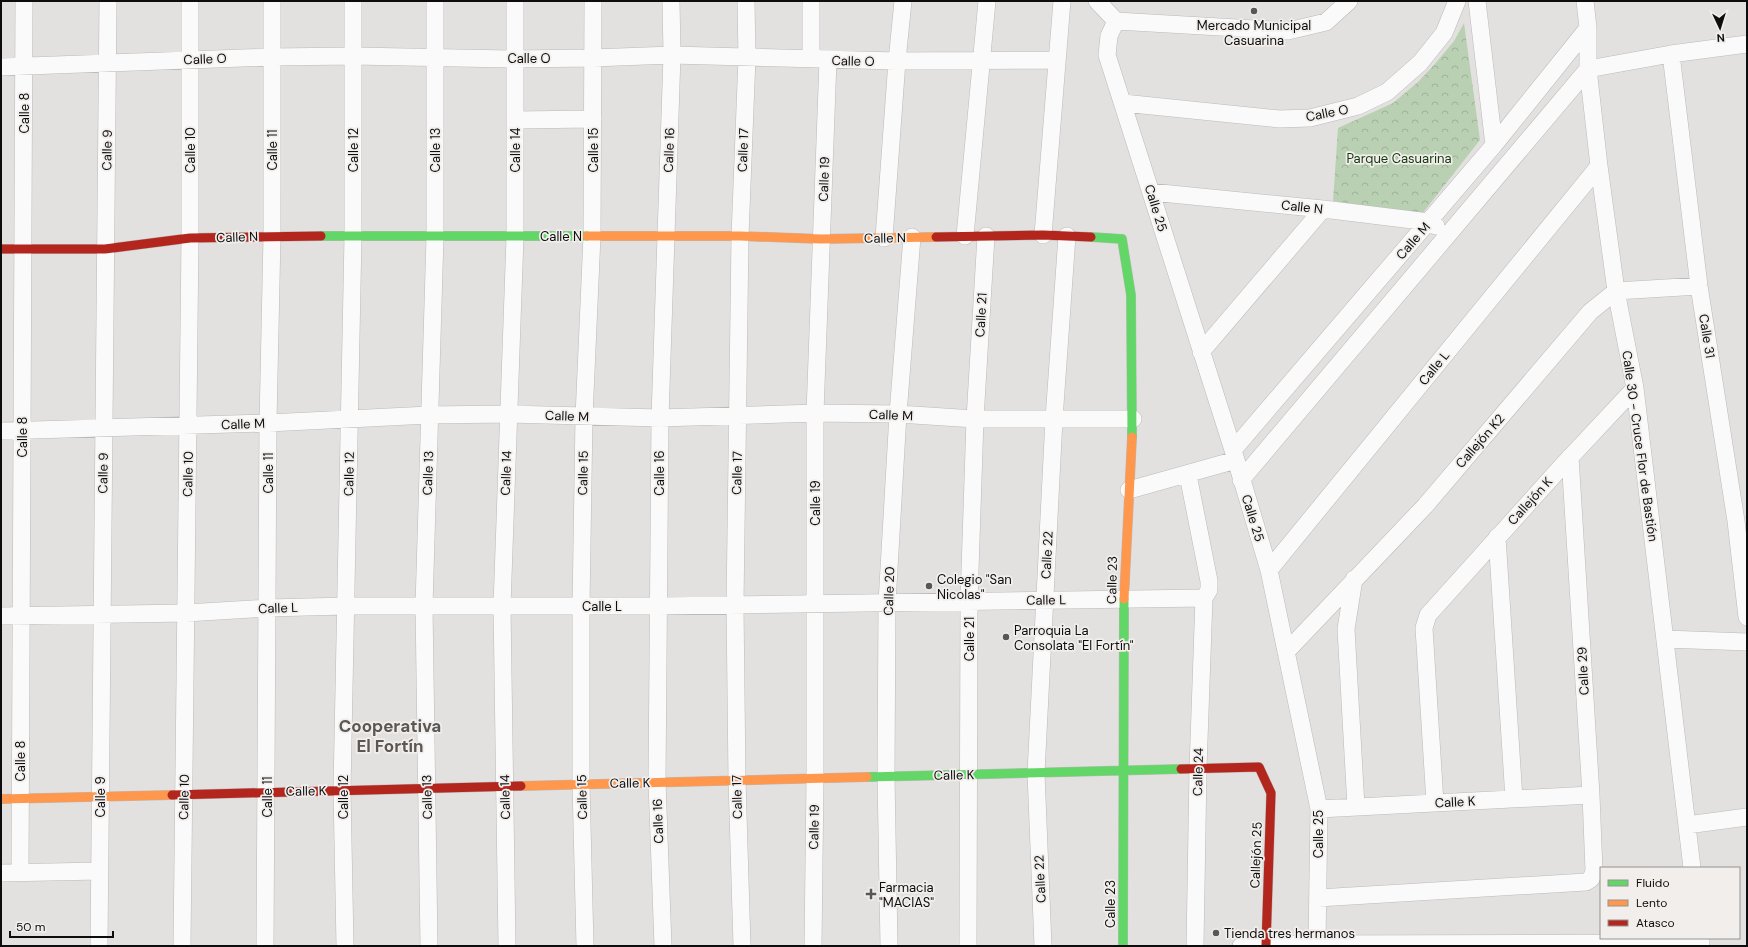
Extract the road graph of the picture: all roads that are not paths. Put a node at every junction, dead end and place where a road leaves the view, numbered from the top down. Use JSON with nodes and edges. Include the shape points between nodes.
{"nodes":[{"id":1,"x":24,"y":1,"type":"edge"},
{"id":2,"x":108,"y":1,"type":"edge"},
{"id":3,"x":190,"y":1,"type":"edge"},
{"id":4,"x":272,"y":1,"type":"edge"},
{"id":5,"x":353,"y":1,"type":"edge"},
{"id":6,"x":435,"y":1,"type":"edge"},
{"id":7,"x":515,"y":1,"type":"edge"},
{"id":8,"x":593,"y":1,"type":"edge"},
{"id":9,"x":672,"y":1,"type":"edge"},
{"id":10,"x":746,"y":1,"type":"edge"},
{"id":11,"x":811,"y":1,"type":"edge"},
{"id":12,"x":903,"y":1,"type":"edge"},
{"id":13,"x":987,"y":1,"type":"edge"},
{"id":14,"x":1062,"y":1,"type":"edge"},
{"id":15,"x":1097,"y":1,"type":"edge"},
{"id":16,"x":1349,"y":1,"type":"edge"},
{"id":17,"x":1457,"y":1,"type":"edge"},
{"id":18,"x":1478,"y":1,"type":"edge"},
{"id":19,"x":1585,"y":1,"type":"edge"},
{"id":20,"x":1116,"y":21,"type":"junction"},
{"id":21,"x":1588,"y":28,"type":"junction"},
{"id":22,"x":1747,"y":44,"type":"edge"},
{"id":23,"x":1672,"y":54,"type":"junction"},
{"id":24,"x":672,"y":55,"type":"junction"},
{"id":25,"x":354,"y":56,"type":"junction"},
{"id":26,"x":272,"y":57,"type":"junction"},
{"id":27,"x":747,"y":57,"type":"junction"},
{"id":28,"x":434,"y":58,"type":"junction"},
{"id":29,"x":592,"y":58,"type":"junction"},
{"id":30,"x":515,"y":59,"type":"junction"},
{"id":31,"x":811,"y":59,"type":"junction"},
{"id":32,"x":189,"y":60,"type":"junction"},
{"id":33,"x":828,"y":60,"type":"junction"},
{"id":34,"x":1058,"y":60,"type":"junction"},
{"id":35,"x":897,"y":61,"type":"junction"},
{"id":36,"x":981,"y":61,"type":"junction"},
{"id":37,"x":108,"y":62,"type":"junction"},
{"id":38,"x":1,"y":67,"type":"edge"},
{"id":39,"x":24,"y":67,"type":"junction"},
{"id":40,"x":1588,"y":69,"type":"junction"},
{"id":41,"x":1123,"y":103,"type":"junction"},
{"id":42,"x":593,"y":119,"type":"junction"},
{"id":43,"x":515,"y":120,"type":"junction"},
{"id":44,"x":1494,"y":145,"type":"junction"},
{"id":45,"x":1599,"y":166,"type":"junction"},
{"id":46,"x":1151,"y":192,"type":"junction"},
{"id":47,"x":1324,"y":209,"type":"junction"},
{"id":48,"x":1429,"y":222,"type":"junction"},
{"id":49,"x":1448,"y":234,"type":"junction"},
{"id":50,"x":1043,"y":235,"type":"junction"},
{"id":51,"x":272,"y":236,"type":"junction"},
{"id":52,"x":353,"y":236,"type":"junction"},
{"id":53,"x":515,"y":236,"type":"junction"},
{"id":54,"x":592,"y":236,"type":"junction"},
{"id":55,"x":666,"y":236,"type":"junction"},
{"id":56,"x":740,"y":236,"type":"junction"},
{"id":57,"x":965,"y":236,"type":"junction"},
{"id":58,"x":986,"y":236,"type":"junction"},
{"id":59,"x":1067,"y":236,"type":"junction"},
{"id":60,"x":436,"y":237,"type":"junction"},
{"id":61,"x":912,"y":237,"type":"junction"},
{"id":62,"x":190,"y":238,"type":"junction"},
{"id":63,"x":821,"y":238,"type":"junction"},
{"id":64,"x":884,"y":238,"type":"junction"},
{"id":65,"x":1122,"y":239,"type":"joint"},
{"id":66,"x":1,"y":249,"type":"edge"},
{"id":67,"x":23,"y":249,"type":"junction"},
{"id":68,"x":105,"y":249,"type":"junction"},
{"id":69,"x":1699,"y":286,"type":"junction"},
{"id":70,"x":1616,"y":291,"type":"junction"},
{"id":71,"x":1201,"y":352,"type":"junction"},
{"id":72,"x":1635,"y":388,"type":"junction"},
{"id":73,"x":815,"y":413,"type":"junction"},
{"id":74,"x":508,"y":414,"type":"junction"},
{"id":75,"x":898,"y":414,"type":"junction"},
{"id":76,"x":429,"y":415,"type":"junction"},
{"id":77,"x":584,"y":417,"type":"junction"},
{"id":78,"x":737,"y":417,"type":"junction"},
{"id":79,"x":350,"y":418,"type":"junction"},
{"id":80,"x":660,"y":418,"type":"junction"},
{"id":81,"x":975,"y":419,"type":"junction"},
{"id":82,"x":1054,"y":419,"type":"junction"},
{"id":83,"x":1133,"y":419,"type":"junction"},
{"id":84,"x":268,"y":424,"type":"junction"},
{"id":85,"x":188,"y":426,"type":"junction"},
{"id":86,"x":104,"y":428,"type":"junction"},
{"id":87,"x":22,"y":431,"type":"junction"},
{"id":88,"x":1,"y":432,"type":"edge"},
{"id":89,"x":1234,"y":455,"type":"junction"},
{"id":90,"x":1570,"y":457,"type":"junction"},
{"id":91,"x":1188,"y":475,"type":"junction"},
{"id":92,"x":1241,"y":480,"type":"junction"},
{"id":93,"x":1129,"y":490,"type":"junction"},
{"id":94,"x":1497,"y":538,"type":"junction"},
{"id":95,"x":1269,"y":570,"type":"junction"},
{"id":96,"x":1354,"y":579,"type":"junction"},
{"id":97,"x":1204,"y":598,"type":"junction"},
{"id":98,"x":1124,"y":599,"type":"junction"},
{"id":99,"x":1044,"y":600,"type":"junction"},
{"id":100,"x":969,"y":602,"type":"junction"},
{"id":101,"x":887,"y":603,"type":"junction"},
{"id":102,"x":814,"y":604,"type":"junction"},
{"id":103,"x":735,"y":605,"type":"junction"},
{"id":104,"x":346,"y":606,"type":"junction"},
{"id":105,"x":424,"y":606,"type":"junction"},
{"id":106,"x":502,"y":606,"type":"junction"},
{"id":107,"x":581,"y":606,"type":"junction"},
{"id":108,"x":658,"y":606,"type":"junction"},
{"id":109,"x":268,"y":608,"type":"junction"},
{"id":110,"x":186,"y":613,"type":"junction"},
{"id":111,"x":102,"y":615,"type":"junction"},
{"id":112,"x":1,"y":616,"type":"edge"},
{"id":113,"x":21,"y":616,"type":"junction"},
{"id":114,"x":1747,"y":617,"type":"edge"},
{"id":115,"x":1665,"y":640,"type":"junction"},
{"id":116,"x":1747,"y":642,"type":"edge"},
{"id":117,"x":1286,"y":652,"type":"junction"},
{"id":118,"x":1259,"y":767,"type":"joint"},
{"id":119,"x":1198,"y":769,"type":"junction"},
{"id":120,"x":1124,"y":771,"type":"junction"},
{"id":121,"x":1036,"y":773,"type":"junction"},
{"id":122,"x":968,"y":774,"type":"junction"},
{"id":123,"x":886,"y":776,"type":"junction"},
{"id":124,"x":815,"y":778,"type":"junction"},
{"id":125,"x":737,"y":780,"type":"junction"},
{"id":126,"x":657,"y":782,"type":"junction"},
{"id":127,"x":581,"y":784,"type":"junction"},
{"id":128,"x":504,"y":786,"type":"junction"},
{"id":129,"x":427,"y":788,"type":"junction"},
{"id":130,"x":342,"y":790,"type":"junction"},
{"id":131,"x":267,"y":792,"type":"junction"},
{"id":132,"x":184,"y":794,"type":"junction"},
{"id":133,"x":1591,"y":795,"type":"junction"},
{"id":134,"x":100,"y":796,"type":"junction"},
{"id":135,"x":20,"y":798,"type":"junction"},
{"id":136,"x":1,"y":799,"type":"edge"},
{"id":137,"x":1514,"y":799,"type":"junction"},
{"id":138,"x":1435,"y":803,"type":"junction"},
{"id":139,"x":1356,"y":807,"type":"junction"},
{"id":140,"x":1319,"y":809,"type":"junction"},
{"id":141,"x":1747,"y":817,"type":"edge"},
{"id":142,"x":1687,"y":825,"type":"junction"},
{"id":143,"x":1692,"y":867,"type":"edge"},
{"id":144,"x":100,"y":871,"type":"junction"},
{"id":145,"x":1,"y":873,"type":"edge"},
{"id":146,"x":20,"y":873,"type":"junction"},
{"id":147,"x":1318,"y":898,"type":"junction"},
{"id":148,"x":1701,"y":942,"type":"edge"},
{"id":149,"x":1266,"y":945,"type":"edge"},
{"id":150,"x":1308,"y":945,"type":"edge"},
{"id":151,"x":1386,"y":945,"type":"edge"},
{"id":152,"x":1464,"y":945,"type":"edge"},
{"id":153,"x":1531,"y":945,"type":"edge"},
{"id":154,"x":1606,"y":945,"type":"edge"},
{"id":155,"x":99,"y":946,"type":"edge"},
{"id":156,"x":182,"y":946,"type":"edge"},
{"id":157,"x":265,"y":946,"type":"edge"},
{"id":158,"x":345,"y":946,"type":"edge"},
{"id":159,"x":429,"y":946,"type":"edge"},
{"id":160,"x":507,"y":946,"type":"edge"},
{"id":161,"x":585,"y":946,"type":"edge"},
{"id":162,"x":662,"y":946,"type":"edge"},
{"id":163,"x":742,"y":946,"type":"edge"},
{"id":164,"x":813,"y":946,"type":"edge"},
{"id":165,"x":890,"y":946,"type":"edge"},
{"id":166,"x":968,"y":946,"type":"edge"},
{"id":167,"x":1043,"y":946,"type":"edge"},
{"id":168,"x":1123,"y":946,"type":"edge"},
{"id":169,"x":1196,"y":946,"type":"edge"},
{"id":170,"x":1241,"y":946,"type":"edge"}],
"edges":[{"from":1,"to":39,"type":"street","name":"Calle 8"},
{"from":2,"to":37,"type":"street","name":"Calle 9"},
{"from":3,"to":32,"type":"street","name":"Calle 10"},
{"from":4,"to":26,"type":"street","name":"Calle 11"},
{"from":5,"to":25,"type":"street","name":"Calle 12"},
{"from":6,"to":28,"type":"street","name":"Calle 13"},
{"from":7,"to":30,"type":"street","name":"Calle 14"},
{"from":8,"to":29,"type":"street","name":"Calle 15"},
{"from":9,"to":24,"type":"street","name":"Calle 16"},
{"from":10,"to":27,"type":"street","name":"Calle 17"},
{"from":11,"to":31,"type":"street"},
{"from":12,"to":35,"type":"street"},
{"from":13,"to":36,"type":"street"},
{"from":14,"to":34,"type":"street"},
{"from":15,"to":20,"type":"street"},
{"from":16,"to":20,"type":"street","via":[[1326,22],[1288,30]]},
{"from":17,"to":41,"type":"street","name":"Calle O","via":[[1444,33],[1420,63],[1387,92],[1358,106],[1310,118],[1279,118]]},
{"from":18,"to":44,"type":"street"},
{"from":19,"to":21,"type":"street","name":"Calle 30 - Cruce Flor de Bastión"},
{"from":20,"to":41,"type":"street","name":"Calle 25","via":[[1109,36],[1107,55]]},
{"from":21,"to":40,"type":"street","name":"Calle 30 - Cruce Flor de Bastión"},
{"from":21,"to":44,"type":"street","name":"Calle M"},
{"from":22,"to":23,"type":"street"},
{"from":23,"to":40,"type":"street"},
{"from":23,"to":69,"type":"street","name":"Calle 31"},
{"from":24,"to":27,"type":"street","name":"Calle O"},
{"from":24,"to":29,"type":"street","name":"Calle O"},
{"from":24,"to":55,"type":"street","name":"Calle 16"},
{"from":25,"to":26,"type":"street","name":"Calle O"},
{"from":25,"to":28,"type":"street","name":"Calle O"},
{"from":25,"to":52,"type":"street","name":"Calle 12"},
{"from":26,"to":32,"type":"street","name":"Calle O"},
{"from":26,"to":51,"type":"street","name":"Calle 11"},
{"from":27,"to":31,"type":"street","name":"Calle O"},
{"from":27,"to":56,"type":"street","name":"Calle 17"},
{"from":28,"to":30,"type":"street","name":"Calle O"},
{"from":28,"to":60,"type":"street","name":"Calle 13"},
{"from":29,"to":30,"type":"street","name":"Calle O"},
{"from":29,"to":42,"type":"street","name":"Calle 15"},
{"from":30,"to":43,"type":"street","name":"Calle 14"},
{"from":31,"to":33,"type":"street","name":"Calle O"},
{"from":32,"to":37,"type":"street","name":"Calle O"},
{"from":32,"to":62,"type":"street","name":"Calle 10"},
{"from":33,"to":35,"type":"street","name":"Calle O"},
{"from":33,"to":63,"type":"street","name":"Calle 19"},
{"from":34,"to":36,"type":"street","name":"Calle O"},
{"from":34,"to":50,"type":"street"},
{"from":35,"to":36,"type":"street","name":"Calle O"},
{"from":35,"to":64,"type":"street"},
{"from":36,"to":57,"type":"street"},
{"from":37,"to":39,"type":"street","name":"Calle O"},
{"from":37,"to":68,"type":"street","name":"Calle 9"},
{"from":38,"to":39,"type":"street","name":"Calle O"},
{"from":39,"to":67,"type":"street","name":"Calle 8"},
{"from":40,"to":45,"type":"street","name":"Calle 30 - Cruce Flor de Bastión"},
{"from":40,"to":49,"type":"street","name":"Calle M"},
{"from":41,"to":46,"type":"street","name":"Calle 25"},
{"from":42,"to":43,"type":"street"},
{"from":42,"to":54,"type":"street","name":"Calle 15"},
{"from":43,"to":53,"type":"street","name":"Calle 14"},
{"from":44,"to":48,"type":"street","name":"Calle M"},
{"from":45,"to":70,"type":"street","name":"Calle 30 - Cruce Flor de Bastión"},
{"from":45,"to":95,"type":"street","name":"Calle L"},
{"from":46,"to":47,"type":"street","name":"Calle N"},
{"from":46,"to":71,"type":"street","name":"Calle 25"},
{"from":47,"to":48,"type":"street","name":"Calle N"},
{"from":47,"to":71,"type":"street"},
{"from":48,"to":49,"type":"street","name":"Calle N"},
{"from":48,"to":89,"type":"street","name":"Calle M"},
{"from":49,"to":92,"type":"street","name":"Calle M"},
{"from":50,"to":58,"type":"street","name":"Calle N"},
{"from":50,"to":59,"type":"street","name":"Calle N"},
{"from":51,"to":52,"type":"street","name":"Calle N"},
{"from":51,"to":62,"type":"street","name":"Calle N"},
{"from":51,"to":84,"type":"street","name":"Calle 11"},
{"from":52,"to":60,"type":"street","name":"Calle N"},
{"from":52,"to":79,"type":"street","name":"Calle 12"},
{"from":53,"to":54,"type":"street","name":"Calle N"},
{"from":53,"to":60,"type":"street","name":"Calle N"},
{"from":53,"to":74,"type":"street","name":"Calle 14"},
{"from":54,"to":55,"type":"street","name":"Calle N"},
{"from":54,"to":77,"type":"street","name":"Calle 15"},
{"from":55,"to":56,"type":"street","name":"Calle N"},
{"from":55,"to":80,"type":"street","name":"Calle 16"},
{"from":56,"to":63,"type":"street","name":"Calle N"},
{"from":56,"to":78,"type":"street","name":"Calle 17"},
{"from":57,"to":58,"type":"street","name":"Calle N"},
{"from":57,"to":61,"type":"street","name":"Calle N"},
{"from":58,"to":81,"type":"street","name":"Calle 21"},
{"from":59,"to":65,"type":"street","name":"Calle N"},
{"from":59,"to":82,"type":"street","name":"Calle 22"},
{"from":60,"to":76,"type":"street","name":"Calle 13"},
{"from":61,"to":64,"type":"street","name":"Calle N"},
{"from":61,"to":75,"type":"street","name":"Calle 20"},
{"from":62,"to":68,"type":"street","name":"Calle N"},
{"from":62,"to":85,"type":"street","name":"Calle 10"},
{"from":63,"to":64,"type":"street","name":"Calle N"},
{"from":63,"to":73,"type":"street","name":"Calle 19"},
{"from":65,"to":83,"type":"street","name":"Calle 23","via":[[1131,295]]},
{"from":66,"to":67,"type":"street","name":"Calle N"},
{"from":67,"to":68,"type":"street","name":"Calle N"},
{"from":67,"to":87,"type":"street","name":"Calle 8"},
{"from":68,"to":86,"type":"street","name":"Calle 9"},
{"from":69,"to":70,"type":"street"},
{"from":69,"to":114,"type":"street","name":"Calle 31","via":[[1736,521]]},
{"from":70,"to":72,"type":"street","name":"Calle 30 - Cruce Flor de Bastión"},
{"from":70,"to":96,"type":"street","name":"Callejón K2","via":[[1590,312],[1425,506]]},
{"from":71,"to":89,"type":"street","name":"Calle 25"},
{"from":72,"to":90,"type":"street","name":"Callejón K"},
{"from":72,"to":115,"type":"street","name":"Calle 30 - Cruce Flor de Bastión"},
{"from":73,"to":75,"type":"street","name":"Calle M"},
{"from":73,"to":78,"type":"street","name":"Calle M"},
{"from":73,"to":102,"type":"street","name":"Calle 19"},
{"from":74,"to":76,"type":"street","name":"Calle M"},
{"from":74,"to":77,"type":"street","name":"Calle M"},
{"from":74,"to":106,"type":"street","name":"Calle 14"},
{"from":75,"to":81,"type":"street","name":"Calle M"},
{"from":75,"to":101,"type":"street","name":"Calle 20"},
{"from":76,"to":79,"type":"street","name":"Calle M"},
{"from":76,"to":105,"type":"street","name":"Calle 13"},
{"from":77,"to":80,"type":"street","name":"Calle M"},
{"from":77,"to":107,"type":"street","name":"Calle 15"},
{"from":78,"to":80,"type":"street","name":"Calle M"},
{"from":78,"to":103,"type":"street","name":"Calle 17"},
{"from":79,"to":84,"type":"street","name":"Calle M"},
{"from":79,"to":104,"type":"street","name":"Calle 12"},
{"from":80,"to":108,"type":"street","name":"Calle 16"},
{"from":81,"to":82,"type":"street","name":"Calle M"},
{"from":81,"to":100,"type":"street","name":"Calle 21"},
{"from":82,"to":83,"type":"street","name":"Calle M"},
{"from":82,"to":99,"type":"street","name":"Calle 22"},
{"from":83,"to":93,"type":"street","name":"Calle 23"},
{"from":84,"to":85,"type":"street","name":"Calle M"},
{"from":84,"to":109,"type":"street","name":"Calle 11"},
{"from":85,"to":86,"type":"street","name":"Calle M"},
{"from":85,"to":110,"type":"street","name":"Calle 10"},
{"from":86,"to":87,"type":"street","name":"Calle M"},
{"from":86,"to":111,"type":"street","name":"Calle 9"},
{"from":87,"to":88,"type":"street","name":"Calle M"},
{"from":87,"to":113,"type":"street","name":"Calle 8"},
{"from":89,"to":91,"type":"street"},
{"from":89,"to":92,"type":"street","name":"Calle 25"},
{"from":90,"to":94,"type":"street","name":"Callejón K"},
{"from":90,"to":133,"type":"street","name":"Calle 29"},
{"from":91,"to":93,"type":"street"},
{"from":91,"to":97,"type":"street","via":[[1209,582],[1209,590]]},
{"from":92,"to":95,"type":"street","name":"Calle 25"},
{"from":93,"to":98,"type":"street","name":"Calle 23"},
{"from":94,"to":137,"type":"street"},
{"from":94,"to":138,"type":"street","name":"Callejón K","via":[[1428,615],[1424,628]]},
{"from":95,"to":117,"type":"street","name":"Calle 25"},
{"from":96,"to":117,"type":"street","name":"Callejón K2"},
{"from":96,"to":139,"type":"street","via":[[1346,629]]},
{"from":97,"to":98,"type":"street","name":"Calle L"},
{"from":97,"to":119,"type":"street","name":"Calle 24"},
{"from":98,"to":99,"type":"street","name":"Calle L"},
{"from":98,"to":120,"type":"street","name":"Calle 23"},
{"from":99,"to":100,"type":"street","name":"Calle L"},
{"from":99,"to":121,"type":"street","name":"Calle 22"},
{"from":100,"to":101,"type":"street","name":"Calle L"},
{"from":100,"to":122,"type":"street","name":"Calle 21"},
{"from":101,"to":102,"type":"street","name":"Calle L"},
{"from":101,"to":123,"type":"street","name":"Calle 20"},
{"from":102,"to":103,"type":"street","name":"Calle L"},
{"from":102,"to":124,"type":"street","name":"Calle 19"},
{"from":103,"to":108,"type":"street","name":"Calle L"},
{"from":103,"to":125,"type":"street","name":"Calle 17"},
{"from":104,"to":105,"type":"street","name":"Calle L"},
{"from":104,"to":109,"type":"street","name":"Calle L"},
{"from":104,"to":130,"type":"street","name":"Calle 12"},
{"from":105,"to":106,"type":"street","name":"Calle L"},
{"from":105,"to":129,"type":"street","name":"Calle 13"},
{"from":106,"to":107,"type":"street","name":"Calle L"},
{"from":106,"to":128,"type":"street","name":"Calle 14"},
{"from":107,"to":108,"type":"street","name":"Calle L"},
{"from":107,"to":127,"type":"street","name":"Calle 15"},
{"from":108,"to":126,"type":"street","name":"Calle 16"},
{"from":109,"to":110,"type":"street","name":"Calle L"},
{"from":109,"to":131,"type":"street","name":"Calle 11"},
{"from":110,"to":111,"type":"street","name":"Calle L"},
{"from":110,"to":132,"type":"street","name":"Calle 10"},
{"from":111,"to":113,"type":"street","name":"Calle L"},
{"from":111,"to":134,"type":"street","name":"Calle 9"},
{"from":112,"to":113,"type":"street","name":"Calle L"},
{"from":113,"to":135,"type":"street","name":"Calle 8"},
{"from":115,"to":116,"type":"street"},
{"from":115,"to":142,"type":"street","name":"Calle 30 - Cruce Flor de Bastión"},
{"from":117,"to":140,"type":"street","name":"Calle 25"},
{"from":118,"to":119,"type":"street","name":"Calle K"},
{"from":118,"to":149,"type":"street","name":"Callejón 25","via":[[1271,793]]},
{"from":119,"to":120,"type":"street","name":"Calle K"},
{"from":119,"to":169,"type":"street","name":"Calle 24"},
{"from":120,"to":121,"type":"street","name":"Calle K"},
{"from":120,"to":168,"type":"street","name":"Calle 23"},
{"from":121,"to":122,"type":"street","name":"Calle K"},
{"from":121,"to":167,"type":"street","name":"Calle 22"},
{"from":122,"to":123,"type":"street","name":"Calle K"},
{"from":122,"to":166,"type":"street","name":"Calle 21"},
{"from":123,"to":124,"type":"street","name":"Calle K"},
{"from":123,"to":165,"type":"street","name":"Calle 20"},
{"from":124,"to":125,"type":"street","name":"Calle K"},
{"from":124,"to":164,"type":"street","name":"Calle 19"},
{"from":125,"to":126,"type":"street","name":"Calle K"},
{"from":125,"to":163,"type":"street","name":"Calle 17"},
{"from":126,"to":127,"type":"street","name":"Calle K"},
{"from":126,"to":162,"type":"street","name":"Calle 16"},
{"from":127,"to":128,"type":"street","name":"Calle K"},
{"from":127,"to":161,"type":"street","name":"Calle 15"},
{"from":128,"to":129,"type":"street","name":"Calle K"},
{"from":128,"to":160,"type":"street","name":"Calle 14"},
{"from":129,"to":130,"type":"street","name":"Calle K"},
{"from":129,"to":159,"type":"street","name":"Calle 13"},
{"from":130,"to":131,"type":"street","name":"Calle K"},
{"from":130,"to":158,"type":"street","name":"Calle 12"},
{"from":131,"to":132,"type":"street","name":"Calle K"},
{"from":131,"to":157,"type":"street","name":"Calle 11"},
{"from":132,"to":134,"type":"street","name":"Calle K"},
{"from":132,"to":156,"type":"street","name":"Calle 10"},
{"from":133,"to":137,"type":"street","name":"Calle K"},
{"from":133,"to":147,"type":"street","name":"Calle 29","via":[[1594,871],[1591,879],[1586,882]]},
{"from":134,"to":135,"type":"street","name":"Calle K"},
{"from":134,"to":144,"type":"street","name":"Calle 9"},
{"from":135,"to":136,"type":"street","name":"Calle K"},
{"from":135,"to":146,"type":"street","name":"Calle 8"},
{"from":137,"to":138,"type":"street","name":"Calle K"},
{"from":138,"to":139,"type":"street","name":"Calle K"},
{"from":139,"to":140,"type":"street","name":"Calle K"},
{"from":140,"to":147,"type":"street","name":"Calle 25"},
{"from":141,"to":142,"type":"street"},
{"from":142,"to":143,"type":"street","name":"Calle 30 - Cruce Flor de Bastión"},
{"from":144,"to":146,"type":"street"},
{"from":144,"to":155,"type":"street","name":"Calle 9"},
{"from":145,"to":146,"type":"street"},
{"from":147,"to":150,"type":"street","name":"Calle 25"},
{"from":148,"to":154,"type":"street"},
{"from":149,"to":150,"type":"street"},
{"from":149,"to":170,"type":"street"},
{"from":150,"to":151,"type":"street"},
{"from":151,"to":152,"type":"street"},
{"from":152,"to":153,"type":"street"},
{"from":153,"to":154,"type":"street"}]}
